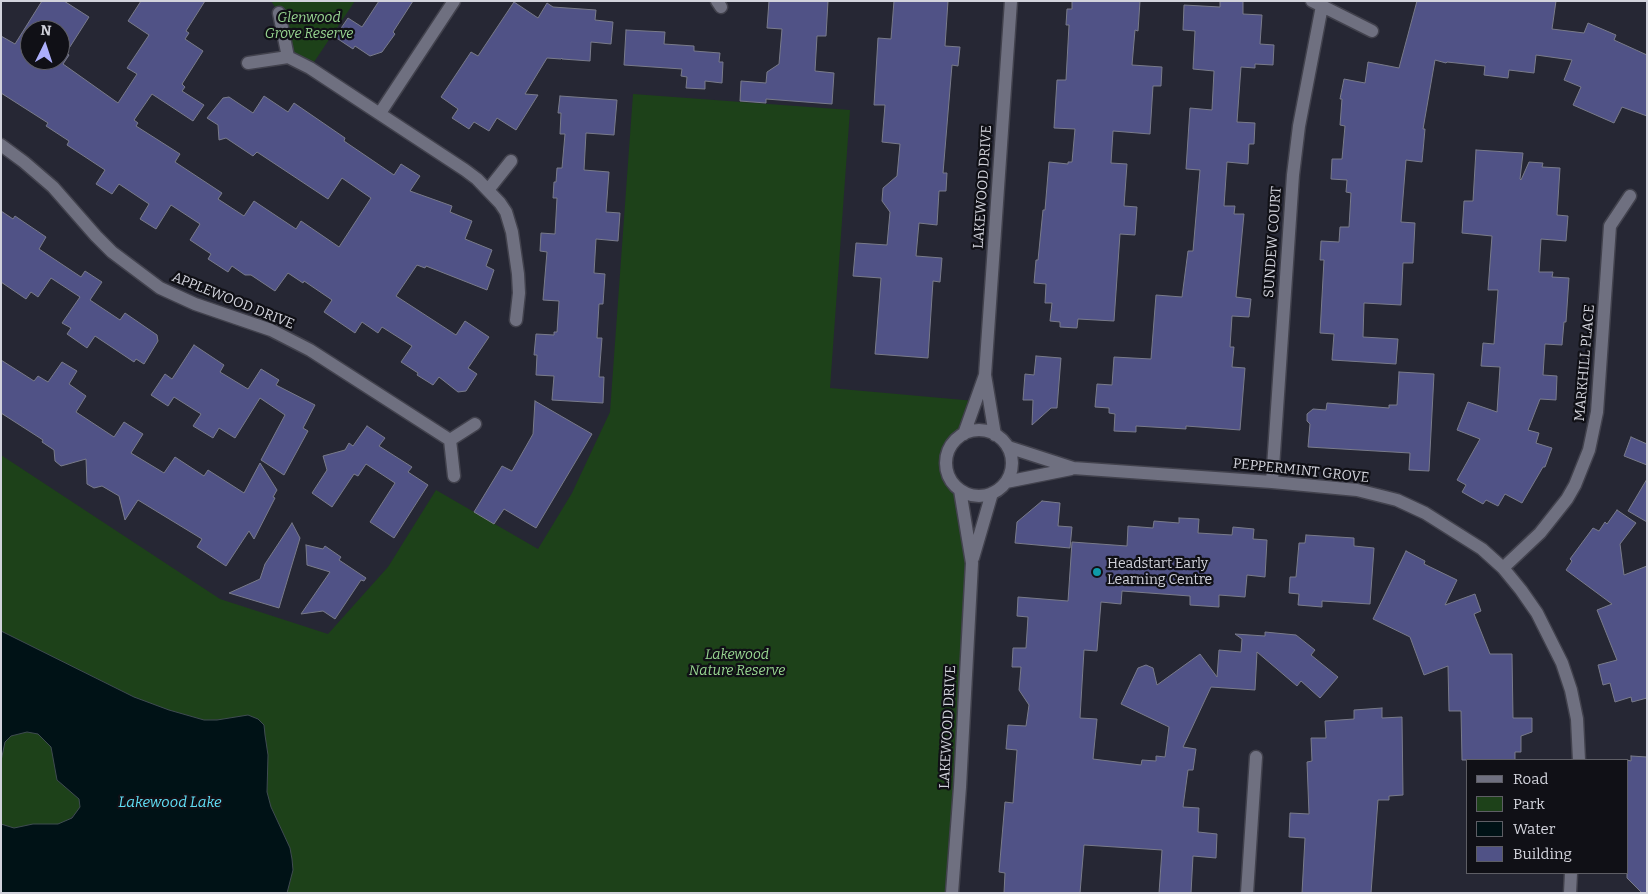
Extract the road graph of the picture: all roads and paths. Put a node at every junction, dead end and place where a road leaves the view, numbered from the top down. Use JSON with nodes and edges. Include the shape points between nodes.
{"nodes":[{"id":1,"x":454,"y":1,"type":"edge"},
{"id":2,"x":1011,"y":1,"type":"edge"},
{"id":3,"x":1317,"y":4,"type":"edge"},
{"id":4,"x":279,"y":13,"type":"dead end"},
{"id":5,"x":1372,"y":31,"type":"dead end"},
{"id":6,"x":288,"y":57,"type":"junction"},
{"id":7,"x":248,"y":63,"type":"dead end"},
{"id":8,"x":380,"y":113,"type":"junction"},
{"id":9,"x":1,"y":145,"type":"edge"},
{"id":10,"x":510,"y":161,"type":"dead end"},
{"id":11,"x":488,"y":190,"type":"junction"},
{"id":12,"x":1630,"y":196,"type":"dead end"},
{"id":13,"x":516,"y":320,"type":"dead end"},
{"id":14,"x":985,"y":375,"type":"junction"},
{"id":15,"x":476,"y":424,"type":"dead end"},
{"id":16,"x":964,"y":434,"type":"junction"},
{"id":17,"x":995,"y":435,"type":"junction"},
{"id":18,"x":450,"y":440,"type":"junction"},
{"id":19,"x":1008,"y":447,"type":"junction"},
{"id":20,"x":1073,"y":468,"type":"junction"},
{"id":21,"x":454,"y":476,"type":"dead end"},
{"id":22,"x":1006,"y":482,"type":"junction"},
{"id":23,"x":1272,"y":482,"type":"junction"},
{"id":24,"x":960,"y":490,"type":"junction"},
{"id":25,"x":992,"y":494,"type":"junction"},
{"id":26,"x":972,"y":563,"type":"junction"},
{"id":27,"x":1503,"y":568,"type":"junction"},
{"id":28,"x":1256,"y":757,"type":"dead end"},
{"id":29,"x":1579,"y":759,"type":"edge"},
{"id":30,"x":1571,"y":874,"type":"edge"},
{"id":31,"x":952,"y":893,"type":"edge"},
{"id":32,"x":1247,"y":893,"type":"edge"},
{"id":33,"x":1570,"y":893,"type":"edge"}],
"edges":[{"from":1,"to":8,"type":"street"},
{"from":2,"to":14,"type":"street","name":"LAKEWOOD DRIVE"},
{"from":3,"to":5,"type":"street","name":"SUNDEW COURT"},
{"from":3,"to":23,"type":"street","name":"SUNDEW COURT","via":[[1293,175]]},
{"from":4,"to":6,"type":"street"},
{"from":6,"to":7,"type":"street"},
{"from":6,"to":8,"type":"street"},
{"from":8,"to":11,"type":"street","via":[[477,179]]},
{"from":9,"to":18,"type":"street","name":"APPLEWOOD DRIVE","via":[[53,188],[112,252],[160,288],[195,304],[271,330],[310,350]]},
{"from":10,"to":11,"type":"street"},
{"from":11,"to":13,"type":"street","via":[[506,212],[512,232],[519,293]]},
{"from":12,"to":27,"type":"street","name":"MARKHILL PLACE","via":[[1610,226],[1598,412],[1589,450],[1562,506],[1540,533]]},
{"from":14,"to":16,"type":"street","name":"LAKEWOOD DRIVE"},
{"from":14,"to":17,"type":"street","name":"LAKEWOOD DRIVE"},
{"from":15,"to":18,"type":"street"},
{"from":16,"to":17,"type":"street","via":[[979,431]]},
{"from":16,"to":24,"type":"street","via":[[949,450],[946,461],[947,472]]},
{"from":17,"to":19,"type":"street"},
{"from":18,"to":21,"type":"street"},
{"from":19,"to":20,"type":"street","name":"PEPPERMINT GROVE"},
{"from":19,"to":22,"type":"street","via":[[1012,465]]},
{"from":20,"to":22,"type":"street","name":"PEPPERMINT GROVE"},
{"from":20,"to":23,"type":"street","name":"PEPPERMINT GROVE"},
{"from":22,"to":25,"type":"street"},
{"from":23,"to":27,"type":"street","name":"PEPPERMINT GROVE","via":[[1357,490],[1397,500],[1457,532]]},
{"from":24,"to":25,"type":"street","via":[[970,495]]},
{"from":24,"to":26,"type":"street","name":"LAKEWOOD DRIVE"},
{"from":25,"to":26,"type":"street","name":"LAKEWOOD DRIVE"},
{"from":26,"to":31,"type":"street","name":"LAKEWOOD DRIVE"},
{"from":27,"to":29,"type":"street","name":"PEPPERMINT GROVE","via":[[1537,613],[1562,662],[1576,719]]},
{"from":28,"to":32,"type":"street"},
{"from":30,"to":33,"type":"street"}]}
